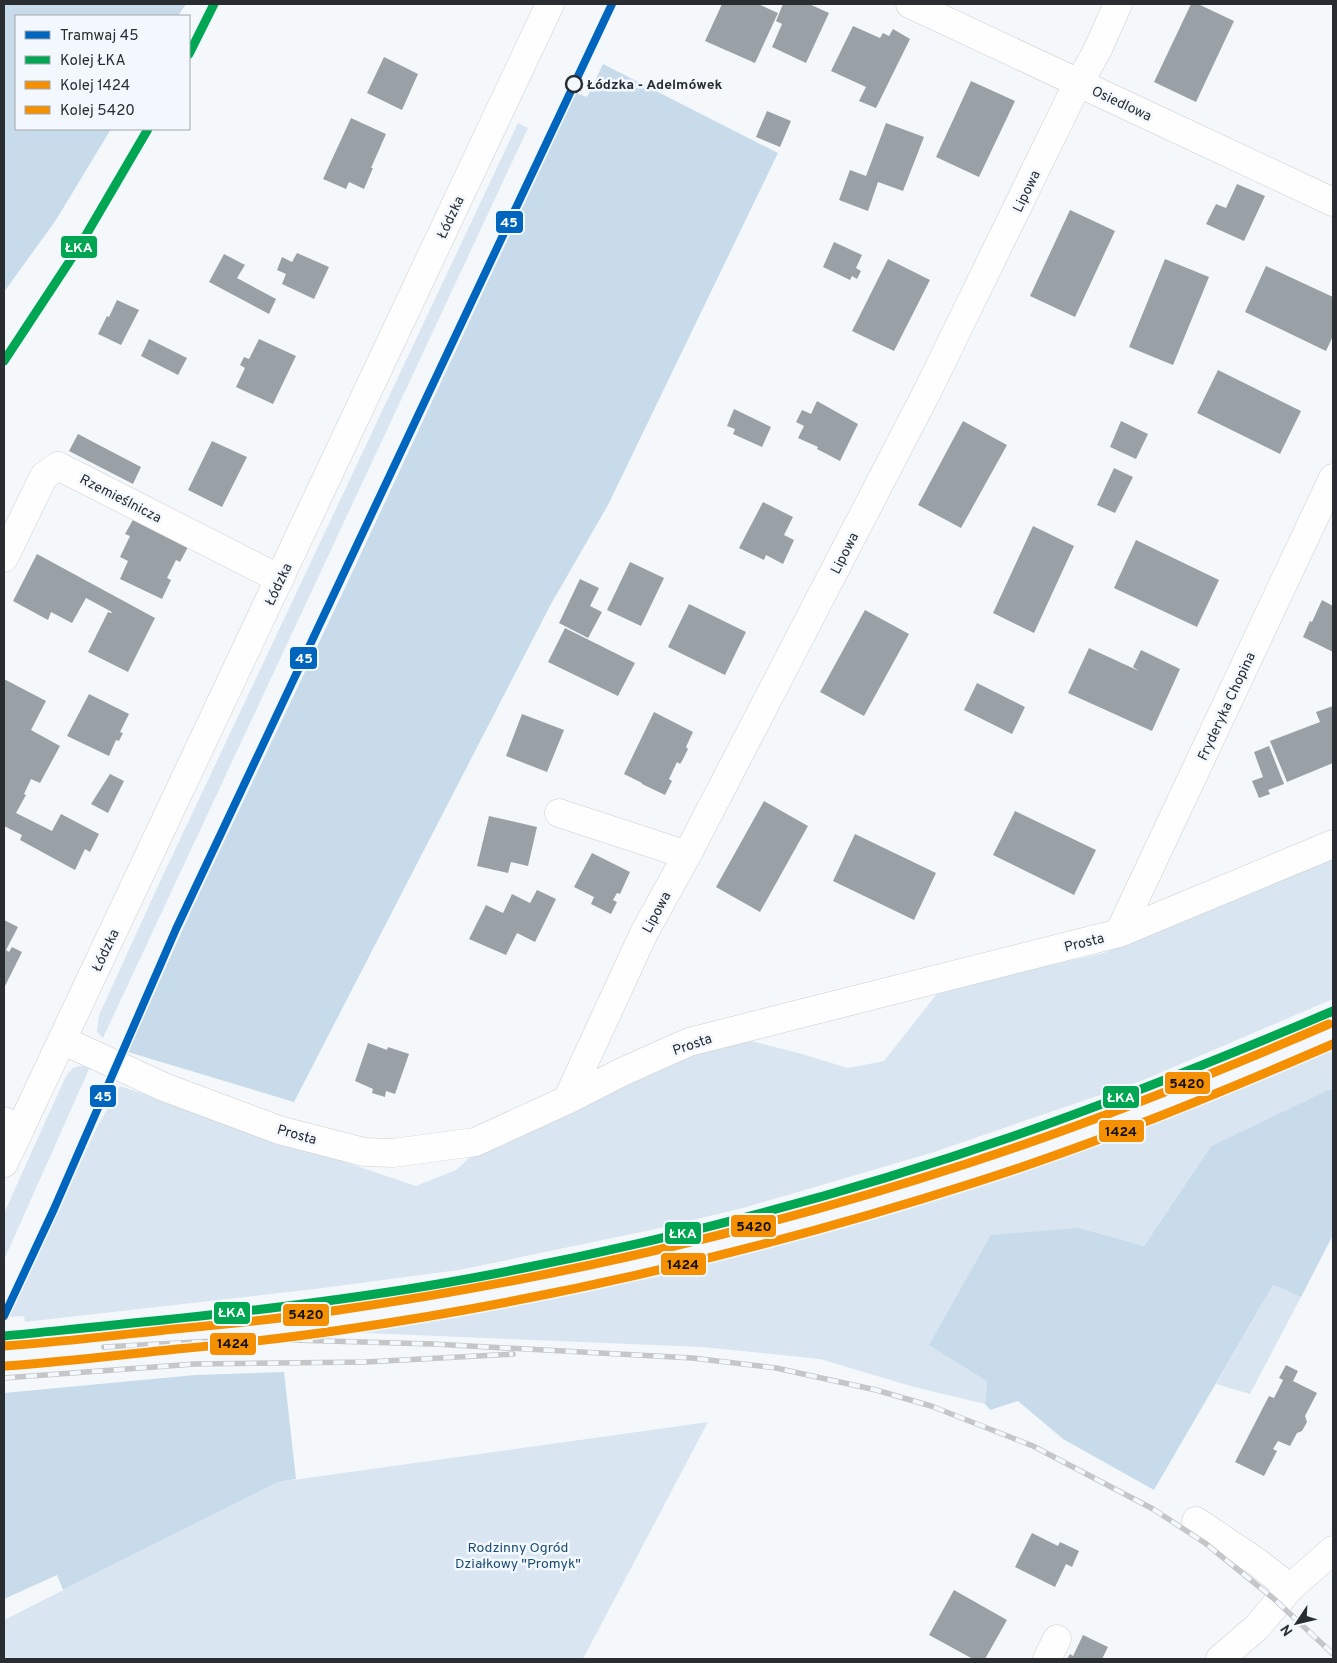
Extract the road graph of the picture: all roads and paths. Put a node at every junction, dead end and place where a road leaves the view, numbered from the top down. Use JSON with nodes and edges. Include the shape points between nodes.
{"nodes":[{"id":1,"x":550,"y":4,"type":"edge"},
{"id":2,"x":910,"y":4,"type":"edge"},
{"id":3,"x":1118,"y":4,"type":"edge"},
{"id":4,"x":1078,"y":83,"type":"junction"},
{"id":5,"x":1333,"y":202,"type":"edge"},
{"id":6,"x":1333,"y":478,"type":"edge"},
{"id":7,"x":4,"y":558,"type":"edge"},
{"id":8,"x":280,"y":579,"type":"junction"},
{"id":9,"x":559,"y":813,"type":"dead end"},
{"id":10,"x":1333,"y":844,"type":"edge"},
{"id":11,"x":687,"y":855,"type":"junction"},
{"id":12,"x":1119,"y":933,"type":"junction"},
{"id":13,"x":62,"y":1040,"type":"junction"},
{"id":14,"x":566,"y":1100,"type":"junction"},
{"id":15,"x":12,"y":1125,"type":"edge"},
{"id":16,"x":4,"y":1163,"type":"edge"},
{"id":17,"x":1196,"y":1521,"type":"dead end"},
{"id":18,"x":1333,"y":1550,"type":"edge"},
{"id":19,"x":1290,"y":1588,"type":"junction"},
{"id":20,"x":1220,"y":1659,"type":"edge"}],
"edges":[{"from":1,"to":8,"type":"street","name":"Łódzka"},
{"from":2,"to":4,"type":"street","name":"Osiedlowa"},
{"from":3,"to":4,"type":"street","name":"Lipowa"},
{"from":4,"to":5,"type":"street","name":"Osiedlowa"},
{"from":4,"to":11,"type":"street","name":"Lipowa","via":[[928,390]]},
{"from":6,"to":12,"type":"street","name":"Fryderyka Chopina"},
{"from":7,"to":8,"type":"street","name":"Rzemieślnicza","via":[[44,476],[58,466]]},
{"from":8,"to":13,"type":"street","name":"Łódzka"},
{"from":9,"to":11,"type":"street"},
{"from":10,"to":12,"type":"street","name":"Prosta"},
{"from":11,"to":14,"type":"street","name":"Lipowa","via":[[644,933]]},
{"from":12,"to":14,"type":"street","name":"Prosta","via":[[689,1042]]},
{"from":13,"to":14,"type":"street","name":"Prosta","via":[[164,1087],[279,1130],[364,1152],[393,1153],[475,1142]]},
{"from":13,"to":15,"type":"street","name":"Łódzka"},
{"from":15,"to":16,"type":"street","name":"Łódzka"},
{"from":17,"to":19,"type":"street"},
{"from":18,"to":19,"type":"street"},
{"from":19,"to":20,"type":"street","via":[[1257,1627]]}]}
